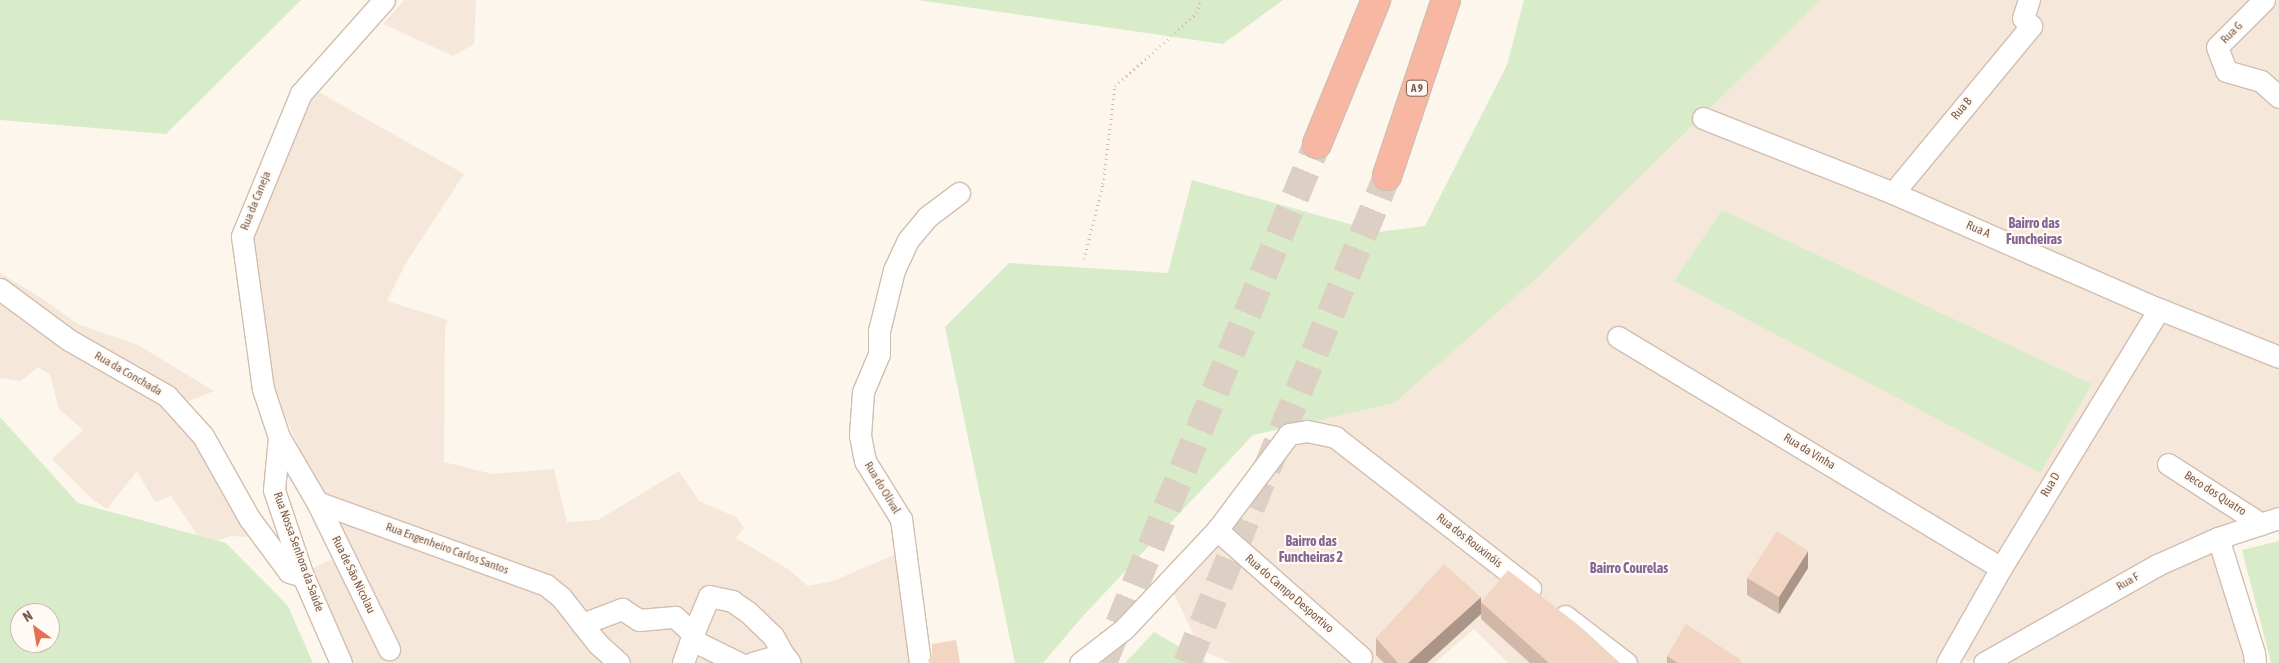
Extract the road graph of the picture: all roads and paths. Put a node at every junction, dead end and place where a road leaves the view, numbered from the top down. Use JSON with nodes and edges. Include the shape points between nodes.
{"nodes":[{"id":1,"x":384,"y":0,"type":"edge"},
{"id":2,"x":1200,"y":0,"type":"edge"},
{"id":3,"x":1376,"y":0,"type":"edge"},
{"id":4,"x":1446,"y":0,"type":"edge"},
{"id":5,"x":2029,"y":0,"type":"edge"},
{"id":6,"x":2264,"y":0,"type":"edge"},
{"id":7,"x":2279,"y":96,"type":"edge"},
{"id":8,"x":1703,"y":118,"type":"dead end"},
{"id":9,"x":1317,"y":144,"type":"tunnel mouth"},
{"id":10,"x":1388,"y":176,"type":"tunnel mouth"},
{"id":11,"x":959,"y":193,"type":"dead end"},
{"id":12,"x":1893,"y":193,"type":"junction"},
{"id":13,"x":1084,"y":259,"type":"dead end"},
{"id":14,"x":0,"y":289,"type":"edge"},
{"id":15,"x":2159,"y":309,"type":"junction"},
{"id":16,"x":1618,"y":337,"type":"dead end"},
{"id":17,"x":2279,"y":358,"type":"edge"},
{"id":18,"x":279,"y":437,"type":"junction"},
{"id":19,"x":2168,"y":464,"type":"dead end"},
{"id":20,"x":317,"y":502,"type":"junction"},
{"id":21,"x":2270,"y":521,"type":"edge"},
{"id":22,"x":1217,"y":530,"type":"junction"},
{"id":23,"x":2218,"y":538,"type":"junction"},
{"id":24,"x":2001,"y":568,"type":"junction"},
{"id":25,"x":303,"y":576,"type":"junction"},
{"id":26,"x":582,"y":624,"type":"junction"},
{"id":27,"x":693,"y":634,"type":"junction"},
{"id":28,"x":389,"y":649,"type":"dead end"},
{"id":29,"x":1361,"y":657,"type":"dead end"},
{"id":30,"x":786,"y":659,"type":"edge"},
{"id":31,"x":615,"y":661,"type":"edge"},
{"id":32,"x":341,"y":663,"type":"edge"},
{"id":33,"x":683,"y":663,"type":"edge"},
{"id":34,"x":739,"y":663,"type":"edge"},
{"id":35,"x":752,"y":663,"type":"edge"},
{"id":36,"x":920,"y":663,"type":"edge"},
{"id":37,"x":1080,"y":663,"type":"edge"},
{"id":38,"x":1626,"y":663,"type":"edge"},
{"id":39,"x":1947,"y":663,"type":"edge"},
{"id":40,"x":1984,"y":663,"type":"edge"},
{"id":41,"x":2255,"y":663,"type":"edge"}],
"edges":[{"from":1,"to":18,"type":"street","name":"Rua da Caneja","via":[[301,93],[242,236],[263,389]]},
{"from":2,"to":13,"type":"path","via":[[1197,13],[1115,86],[1103,184]]},
{"from":3,"to":9,"type":"highway"},
{"from":4,"to":10,"type":"highway","number":"A 9"},
{"from":5,"to":12,"type":"street","name":"Rua B","via":[[2023,18],[2031,26]]},
{"from":6,"to":7,"type":"street","name":"Rua G","via":[[2217,47],[2226,70],[2261,81]]},
{"from":8,"to":12,"type":"street","name":"Rua A"},
{"from":11,"to":36,"type":"street","name":"Rua do Olival","via":[[927,217],[908,240],[894,270],[879,332],[879,354],[863,392],[860,435],[865,461],[901,518]]},
{"from":12,"to":15,"type":"street","name":"Rua A"},
{"from":14,"to":25,"type":"street","name":"Rua da Conchada","via":[[69,340],[167,396],[202,436],[249,518],[290,572]]},
{"from":15,"to":17,"type":"street","name":"Rua A"},
{"from":15,"to":24,"type":"street","name":"Rua D"},
{"from":16,"to":24,"type":"street","name":"Rua da Vinha"},
{"from":18,"to":20,"type":"street"},
{"from":18,"to":25,"type":"street","name":"Rua Nossa Senhora da Saúde","via":[[274,490]]},
{"from":19,"to":21,"type":"street","name":"Beco dos Quatro"},
{"from":20,"to":26,"type":"street","name":"Rua Engenheiro Carlos Santos","via":[[546,585],[561,597]]},
{"from":20,"to":28,"type":"street","name":"Rua de São Nicolau"},
{"from":21,"to":23,"type":"street","name":"Rua F"},
{"from":22,"to":29,"type":"street","name":"Rua do Campo Desportivo"},
{"from":22,"to":37,"type":"street","via":[[1124,629]]},
{"from":22,"to":38,"type":"street","name":"Rua dos Rouxinóis","via":[[1289,434],[1307,431],[1335,437]]},
{"from":23,"to":40,"type":"street","name":"Rua F","via":[[2158,565]]},
{"from":23,"to":41,"type":"street"},
{"from":24,"to":39,"type":"street","name":"Rua D"},
{"from":25,"to":32,"type":"street","name":"Rua Nossa Senhora da Saúde"},
{"from":26,"to":27,"type":"street","via":[[622,609],[639,620],[675,617]]},
{"from":26,"to":31,"type":"street","name":"Rua Engenheiro Carlos Santos"},
{"from":27,"to":30,"type":"street","via":[[710,596],[720,597],[748,612],[773,636]]},
{"from":27,"to":33,"type":"street"},
{"from":27,"to":34,"type":"street","via":[[698,643]]},
{"from":30,"to":35,"type":"street"}]}
